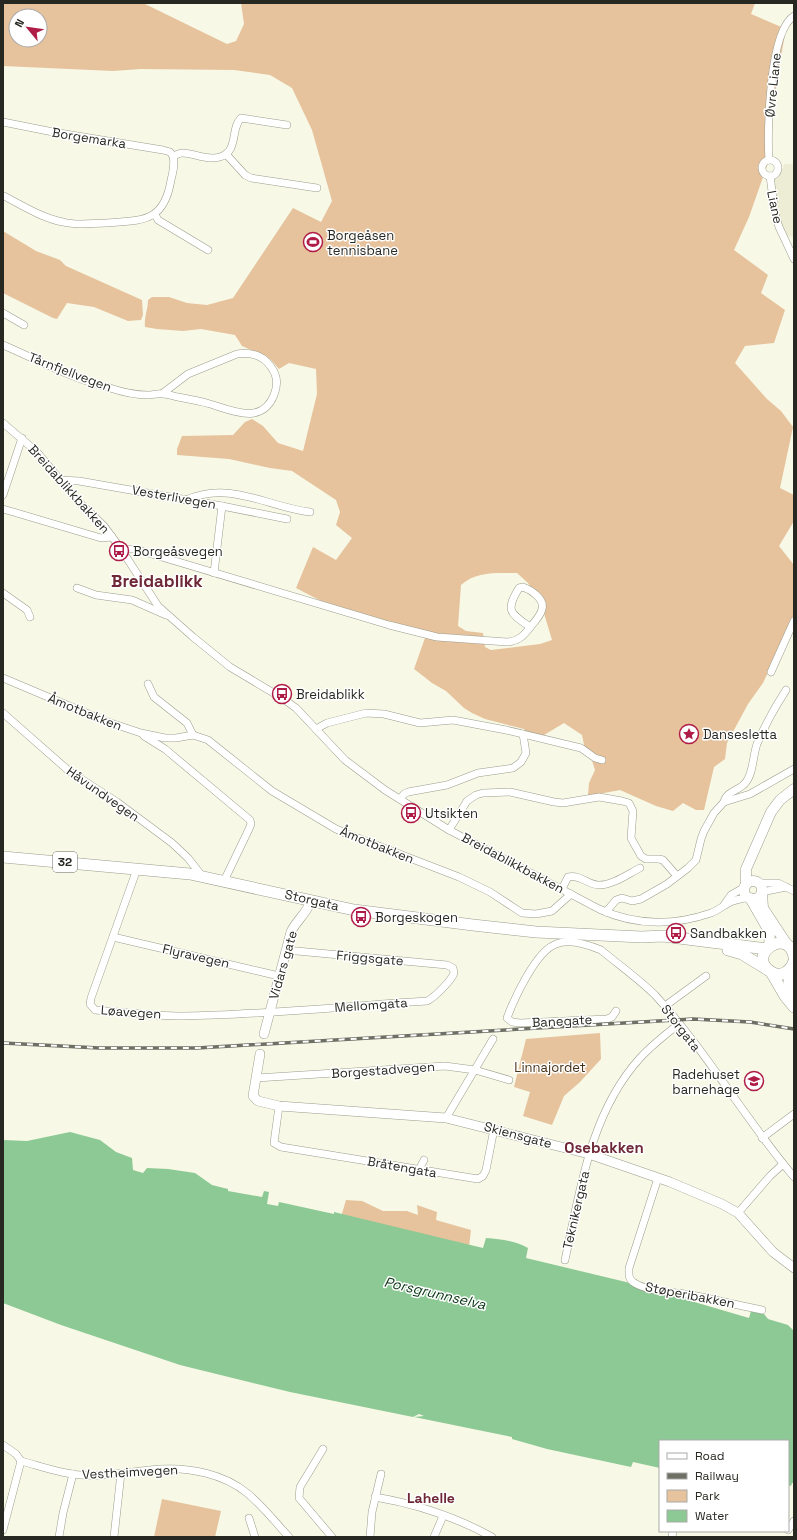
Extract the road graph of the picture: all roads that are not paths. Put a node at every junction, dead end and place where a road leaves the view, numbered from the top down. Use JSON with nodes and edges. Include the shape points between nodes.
{"nodes":[{"id":1,"x":794,"y":16,"type":"edge"},
{"id":2,"x":3,"y":122,"type":"edge"},
{"id":3,"x":287,"y":125,"type":"dead end"},
{"id":4,"x":226,"y":154,"type":"junction"},
{"id":5,"x":173,"y":156,"type":"junction"},
{"id":6,"x":769,"y":160,"type":"junction"},
{"id":7,"x":770,"y":176,"type":"junction"},
{"id":8,"x":317,"y":188,"type":"dead end"},
{"id":9,"x":4,"y":196,"type":"dead end"},
{"id":10,"x":155,"y":214,"type":"junction"},
{"id":11,"x":794,"y":241,"type":"edge"},
{"id":12,"x":786,"y":243,"type":"junction"},
{"id":13,"x":208,"y":250,"type":"dead end"},
{"id":14,"x":794,"y":259,"type":"edge"},
{"id":15,"x":3,"y":313,"type":"edge"},
{"id":16,"x":24,"y":325,"type":"dead end"},
{"id":17,"x":3,"y":345,"type":"edge"},
{"id":18,"x":163,"y":394,"type":"junction"},
{"id":19,"x":3,"y":423,"type":"edge"},
{"id":20,"x":22,"y":438,"type":"junction"},
{"id":21,"x":61,"y":480,"type":"junction"},
{"id":22,"x":3,"y":495,"type":"edge"},
{"id":23,"x":185,"y":500,"type":"junction"},
{"id":24,"x":222,"y":506,"type":"junction"},
{"id":25,"x":3,"y":509,"type":"edge"},
{"id":26,"x":310,"y":512,"type":"dead end"},
{"id":27,"x":286,"y":519,"type":"dead end"},
{"id":28,"x":112,"y":537,"type":"junction"},
{"id":29,"x":121,"y":549,"type":"junction"},
{"id":30,"x":214,"y":572,"type":"junction"},
{"id":31,"x":77,"y":588,"type":"dead end"},
{"id":32,"x":3,"y":593,"type":"edge"},
{"id":33,"x":30,"y":616,"type":"dead end"},
{"id":34,"x":168,"y":616,"type":"junction"},
{"id":35,"x":794,"y":621,"type":"edge"},
{"id":36,"x":530,"y":627,"type":"junction"},
{"id":37,"x":771,"y":672,"type":"dead end"},
{"id":38,"x":3,"y":678,"type":"edge"},
{"id":39,"x":148,"y":684,"type":"dead end"},
{"id":40,"x":786,"y":690,"type":"dead end"},
{"id":41,"x":3,"y":713,"type":"edge"},
{"id":42,"x":316,"y":730,"type":"junction"},
{"id":43,"x":141,"y":733,"type":"junction"},
{"id":44,"x":523,"y":734,"type":"junction"},
{"id":45,"x":192,"y":735,"type":"junction"},
{"id":46,"x":602,"y":760,"type":"dead end"},
{"id":47,"x":794,"y":769,"type":"edge"},
{"id":48,"x":794,"y":789,"type":"edge"},
{"id":49,"x":400,"y":799,"type":"junction"},
{"id":50,"x":724,"y":802,"type":"junction"},
{"id":51,"x":449,"y":830,"type":"junction"},
{"id":52,"x":3,"y":857,"type":"edge"},
{"id":53,"x":132,"y":868,"type":"junction"},
{"id":54,"x":640,"y":868,"type":"dead end"},
{"id":55,"x":202,"y":876,"type":"junction"},
{"id":56,"x":677,"y":876,"type":"junction"},
{"id":57,"x":224,"y":881,"type":"junction"},
{"id":58,"x":562,"y":889,"type":"junction"},
{"id":59,"x":753,"y":890,"type":"junction"},
{"id":60,"x":794,"y":891,"type":"edge"},
{"id":61,"x":571,"y":894,"type":"junction"},
{"id":62,"x":311,"y":900,"type":"junction"},
{"id":63,"x":606,"y":912,"type":"junction"},
{"id":64,"x":113,"y":937,"type":"junction"},
{"id":65,"x":642,"y":937,"type":"junction"},
{"id":66,"x":768,"y":948,"type":"junction"},
{"id":67,"x":286,"y":950,"type":"junction"},
{"id":68,"x":792,"y":959,"type":"edge"},
{"id":69,"x":453,"y":968,"type":"joint"},
{"id":70,"x":770,"y":971,"type":"junction"},
{"id":71,"x":279,"y":976,"type":"junction"},
{"id":72,"x":706,"y":976,"type":"dead end"},
{"id":73,"x":794,"y":998,"type":"edge"},
{"id":74,"x":665,"y":1006,"type":"junction"},
{"id":75,"x":794,"y":1007,"type":"edge"},
{"id":76,"x":616,"y":1011,"type":"dead end"},
{"id":77,"x":270,"y":1013,"type":"junction"},
{"id":78,"x":507,"y":1018,"type":"joint"},
{"id":79,"x":679,"y":1024,"type":"junction"},
{"id":80,"x":264,"y":1034,"type":"dead end"},
{"id":81,"x":493,"y":1039,"type":"dead end"},
{"id":82,"x":260,"y":1054,"type":"dead end"},
{"id":83,"x":475,"y":1070,"type":"junction"},
{"id":84,"x":256,"y":1078,"type":"junction"},
{"id":85,"x":509,"y":1080,"type":"dead end"},
{"id":86,"x":279,"y":1106,"type":"junction"},
{"id":87,"x":794,"y":1114,"type":"edge"},
{"id":88,"x":446,"y":1118,"type":"junction"},
{"id":89,"x":494,"y":1129,"type":"junction"},
{"id":90,"x":762,"y":1138,"type":"junction"},
{"id":91,"x":590,"y":1154,"type":"junction"},
{"id":92,"x":424,"y":1160,"type":"dead end"},
{"id":93,"x":783,"y":1164,"type":"junction"},
{"id":94,"x":419,"y":1170,"type":"junction"},
{"id":95,"x":794,"y":1177,"type":"edge"},
{"id":96,"x":658,"y":1178,"type":"junction"},
{"id":97,"x":738,"y":1213,"type":"junction"},
{"id":98,"x":565,"y":1260,"type":"dead end"},
{"id":99,"x":794,"y":1268,"type":"edge"},
{"id":100,"x":762,"y":1310,"type":"dead end"},
{"id":101,"x":3,"y":1446,"type":"edge"},
{"id":102,"x":322,"y":1449,"type":"dead end"},
{"id":103,"x":21,"y":1461,"type":"junction"},
{"id":104,"x":120,"y":1473,"type":"junction"},
{"id":105,"x":73,"y":1474,"type":"junction"},
{"id":106,"x":381,"y":1474,"type":"dead end"},
{"id":107,"x":375,"y":1498,"type":"junction"},
{"id":108,"x":443,"y":1516,"type":"junction"},
{"id":109,"x":249,"y":1518,"type":"dead end"},
{"id":110,"x":3,"y":1530,"type":"edge"},
{"id":111,"x":59,"y":1537,"type":"edge"},
{"id":112,"x":114,"y":1537,"type":"edge"},
{"id":113,"x":255,"y":1537,"type":"edge"},
{"id":114,"x":289,"y":1537,"type":"edge"},
{"id":115,"x":332,"y":1537,"type":"edge"},
{"id":116,"x":370,"y":1537,"type":"edge"},
{"id":117,"x":434,"y":1537,"type":"edge"},
{"id":118,"x":492,"y":1537,"type":"edge"}],
"edges":[{"from":1,"to":6,"type":"street","name":"Øvre Liane","via":[[784,26],[776,52]]},
{"from":2,"to":5,"type":"street","name":"Borgemarka","via":[[163,150]]},
{"from":3,"to":4,"type":"street","via":[[241,118],[237,121],[233,142]]},
{"from":4,"to":5,"type":"street","via":[[211,158],[182,153]]},
{"from":4,"to":8,"type":"street","via":[[251,178]]},
{"from":5,"to":10,"type":"street","via":[[169,192],[162,207]]},
{"from":6,"to":7,"type":"street","via":[[763,163],[762,170]]},
{"from":6,"to":7,"type":"street","via":[[776,162],[778,166],[776,173]]},
{"from":7,"to":12,"type":"street","name":"Liane","via":[[775,214]]},
{"from":9,"to":10,"type":"street","via":[[44,216],[63,222],[86,224],[136,221]]},
{"from":10,"to":13,"type":"street","via":[[158,220]]},
{"from":11,"to":12,"type":"street"},
{"from":12,"to":14,"type":"street","name":"Liane"},
{"from":15,"to":16,"type":"street"},
{"from":17,"to":18,"type":"street","name":"Tårnfjellvegen","via":[[70,375],[109,388],[140,395]]},
{"from":18,"to":18,"type":"street","name":"Tårnfjellvegen","via":[[250,414],[264,409],[270,403],[277,377],[263,358],[252,354],[237,354],[188,374]]},
{"from":19,"to":20,"type":"street","name":"Breidablikkbakken"},
{"from":20,"to":21,"type":"street","name":"Breidablikkbakken","via":[[38,452]]},
{"from":20,"to":22,"type":"street"},
{"from":21,"to":23,"type":"street","name":"Vesterlivegen"},
{"from":21,"to":28,"type":"street","name":"Breidablikkbakken"},
{"from":23,"to":24,"type":"street","name":"Vesterlivegen"},
{"from":23,"to":26,"type":"street","via":[[193,496],[227,492],[251,496],[286,509]]},
{"from":24,"to":27,"type":"street","name":"Vesterlivegen"},
{"from":24,"to":30,"type":"street"},
{"from":25,"to":28,"type":"street","via":[[101,538]]},
{"from":28,"to":29,"type":"street","name":"Breidablikkbakken"},
{"from":29,"to":30,"type":"street","via":[[135,549]]},
{"from":29,"to":34,"type":"street","name":"Breidablikkbakken","via":[[151,597]]},
{"from":30,"to":36,"type":"street","via":[[437,637],[514,641],[520,639]]},
{"from":31,"to":34,"type":"street","via":[[96,595],[132,600]]},
{"from":32,"to":33,"type":"street","via":[[27,610]]},
{"from":34,"to":42,"type":"street","name":"Breidablikkbakken","via":[[230,667],[296,708]]},
{"from":35,"to":37,"type":"street"},
{"from":36,"to":36,"type":"street","via":[[540,615],[543,606],[537,596],[526,588],[519,588],[511,600],[511,608],[516,617]]},
{"from":38,"to":43,"type":"street","name":"Åmotbakken","via":[[105,721]]},
{"from":39,"to":45,"type":"street","via":[[153,696],[160,703],[187,723]]},
{"from":40,"to":50,"type":"street","via":[[757,745],[749,778],[745,784],[726,796]]},
{"from":41,"to":55,"type":"street","name":"Håvundvegen","via":[[69,771],[117,802],[172,843]]},
{"from":42,"to":44,"type":"street","via":[[327,723],[366,712],[420,723],[461,721]]},
{"from":42,"to":49,"type":"street","name":"Breidablikkbakken","via":[[355,768]]},
{"from":43,"to":45,"type":"street","name":"Åmotbakken","via":[[165,738]]},
{"from":43,"to":57,"type":"street","via":[[165,749],[250,820],[249,829]]},
{"from":44,"to":46,"type":"street","via":[[580,748]]},
{"from":44,"to":49,"type":"street","via":[[526,753],[518,766],[478,773],[446,785],[408,792]]},
{"from":45,"to":61,"type":"street","name":"Åmotbakken","via":[[212,742],[272,790],[336,829],[459,877],[490,892],[522,913],[552,911]]},
{"from":47,"to":50,"type":"street","via":[[750,794]]},
{"from":48,"to":59,"type":"main road","via":[[775,806],[746,869]]},
{"from":49,"to":51,"type":"street","name":"Breidablikkbakken"},
{"from":50,"to":56,"type":"street","via":[[719,805],[700,839],[696,860]]},
{"from":51,"to":56,"type":"street","via":[[468,801],[483,793],[510,792],[563,803],[599,797],[622,801],[629,804],[633,812],[631,838],[641,856],[646,859],[662,860]]},
{"from":51,"to":58,"type":"street","name":"Breidablikkbakken"},
{"from":52,"to":53,"type":"main road","number":"32"},
{"from":53,"to":55,"type":"main road","name":"Storgata","number":"32"},
{"from":53,"to":64,"type":"street","name":"Løavegen"},
{"from":54,"to":58,"type":"street","via":[[604,884],[568,877]]},
{"from":55,"to":57,"type":"main road","name":"Storgata","number":"32"},
{"from":56,"to":63,"type":"street","via":[[641,899],[616,900]]},
{"from":57,"to":62,"type":"main road","name":"Storgata","number":"32"},
{"from":58,"to":61,"type":"street","name":"Breidablikkbakken"},
{"from":59,"to":60,"type":"street","via":[[786,887]]},
{"from":59,"to":63,"type":"street","name":"Breidablikkbakken","via":[[731,895],[722,907],[696,917],[657,922],[636,921],[619,918]]},
{"from":59,"to":66,"type":"main road","via":[[770,933]]},
{"from":59,"to":68,"type":"main road"},
{"from":61,"to":63,"type":"street","name":"Breidablikkbakken"},
{"from":62,"to":65,"type":"main road","name":"Storgata","number":"32","via":[[354,910],[513,930]]},
{"from":62,"to":67,"type":"street","name":"Vidars gate","via":[[305,913],[296,922]]},
{"from":64,"to":71,"type":"street","name":"Flyravegen"},
{"from":64,"to":77,"type":"street","name":"Løavegen","via":[[91,998],[90,1004],[95,1010],[181,1016]]},
{"from":65,"to":66,"type":"main road","name":"Storgata","number":"32","via":[[663,936]]},
{"from":65,"to":70,"type":"main road","name":"Storgata","number":"32","via":[[737,952]]},
{"from":66,"to":68,"type":"main road","number":"32","via":[[778,943]]},
{"from":66,"to":70,"type":"main road","number":"32","via":[[764,960]]},
{"from":67,"to":69,"type":"street","name":"Friggsgate","via":[[447,965]]},
{"from":67,"to":71,"type":"street","name":"Vidars gate"},
{"from":68,"to":70,"type":"main road","via":[[782,974]]},
{"from":68,"to":73,"type":"main road","via":[[789,985]]},
{"from":69,"to":77,"type":"street","name":"Mellomgata","via":[[454,976],[427,1002]]},
{"from":70,"to":75,"type":"main road","number":"32"},
{"from":71,"to":77,"type":"street","name":"Vidars gate"},
{"from":72,"to":74,"type":"street"},
{"from":74,"to":78,"type":"street","name":"Storgata","via":[[601,950],[567,942],[552,945],[545,951],[528,975]]},
{"from":74,"to":79,"type":"street","name":"Storgata"},
{"from":76,"to":78,"type":"street","name":"Banegate","via":[[607,1019],[520,1023]]},
{"from":77,"to":80,"type":"street","name":"Vidars gate"},
{"from":79,"to":90,"type":"street","name":"Storgata"},
{"from":79,"to":91,"type":"street","name":"Teknikergata","via":[[639,1059],[621,1083],[604,1116]]},
{"from":81,"to":83,"type":"street"},
{"from":82,"to":84,"type":"street"},
{"from":83,"to":84,"type":"street","name":"Borgestadvegen","via":[[456,1066],[432,1066]]},
{"from":83,"to":85,"type":"street","name":"Borgestadvegen"},
{"from":83,"to":88,"type":"street"},
{"from":84,"to":86,"type":"street","name":"Skiensgate","via":[[253,1096]]},
{"from":86,"to":88,"type":"street","name":"Skiensgate"},
{"from":86,"to":94,"type":"street","name":"Bråtengata","via":[[274,1143],[281,1147]]},
{"from":87,"to":90,"type":"street"},
{"from":88,"to":89,"type":"street","name":"Skiensgate"},
{"from":89,"to":91,"type":"street","name":"Skiensgate"},
{"from":89,"to":94,"type":"street","name":"Bråtengata","via":[[486,1170],[478,1179]]},
{"from":90,"to":93,"type":"street","name":"Storgata"},
{"from":91,"to":96,"type":"street","name":"Skiensgate"},
{"from":91,"to":98,"type":"street","name":"Teknikergata"},
{"from":92,"to":94,"type":"street"},
{"from":93,"to":95,"type":"street","name":"Storgata"},
{"from":93,"to":97,"type":"street"},
{"from":96,"to":97,"type":"street","name":"Skiensgate","via":[[702,1194]]},
{"from":96,"to":100,"type":"street","name":"Støperibakken","via":[[629,1268],[632,1282],[668,1293],[714,1299]]},
{"from":97,"to":99,"type":"street","name":"Skiensgate","via":[[773,1252]]},
{"from":101,"to":103,"type":"street","via":[[16,1454]]},
{"from":102,"to":115,"type":"street","via":[[300,1486],[299,1498]]},
{"from":103,"to":105,"type":"street","name":"Vestheimvegen"},
{"from":103,"to":110,"type":"street"},
{"from":104,"to":105,"type":"street","name":"Vestheimvegen","via":[[91,1476]]},
{"from":104,"to":112,"type":"street"},
{"from":104,"to":114,"type":"street","name":"Vestheimvegen","via":[[174,1469],[201,1472],[228,1482],[246,1492]]},
{"from":105,"to":111,"type":"street"},
{"from":106,"to":107,"type":"street"},
{"from":107,"to":108,"type":"street","via":[[406,1503]]},
{"from":107,"to":116,"type":"street"},
{"from":108,"to":117,"type":"street"},
{"from":108,"to":118,"type":"street"},
{"from":109,"to":113,"type":"street"}]}
